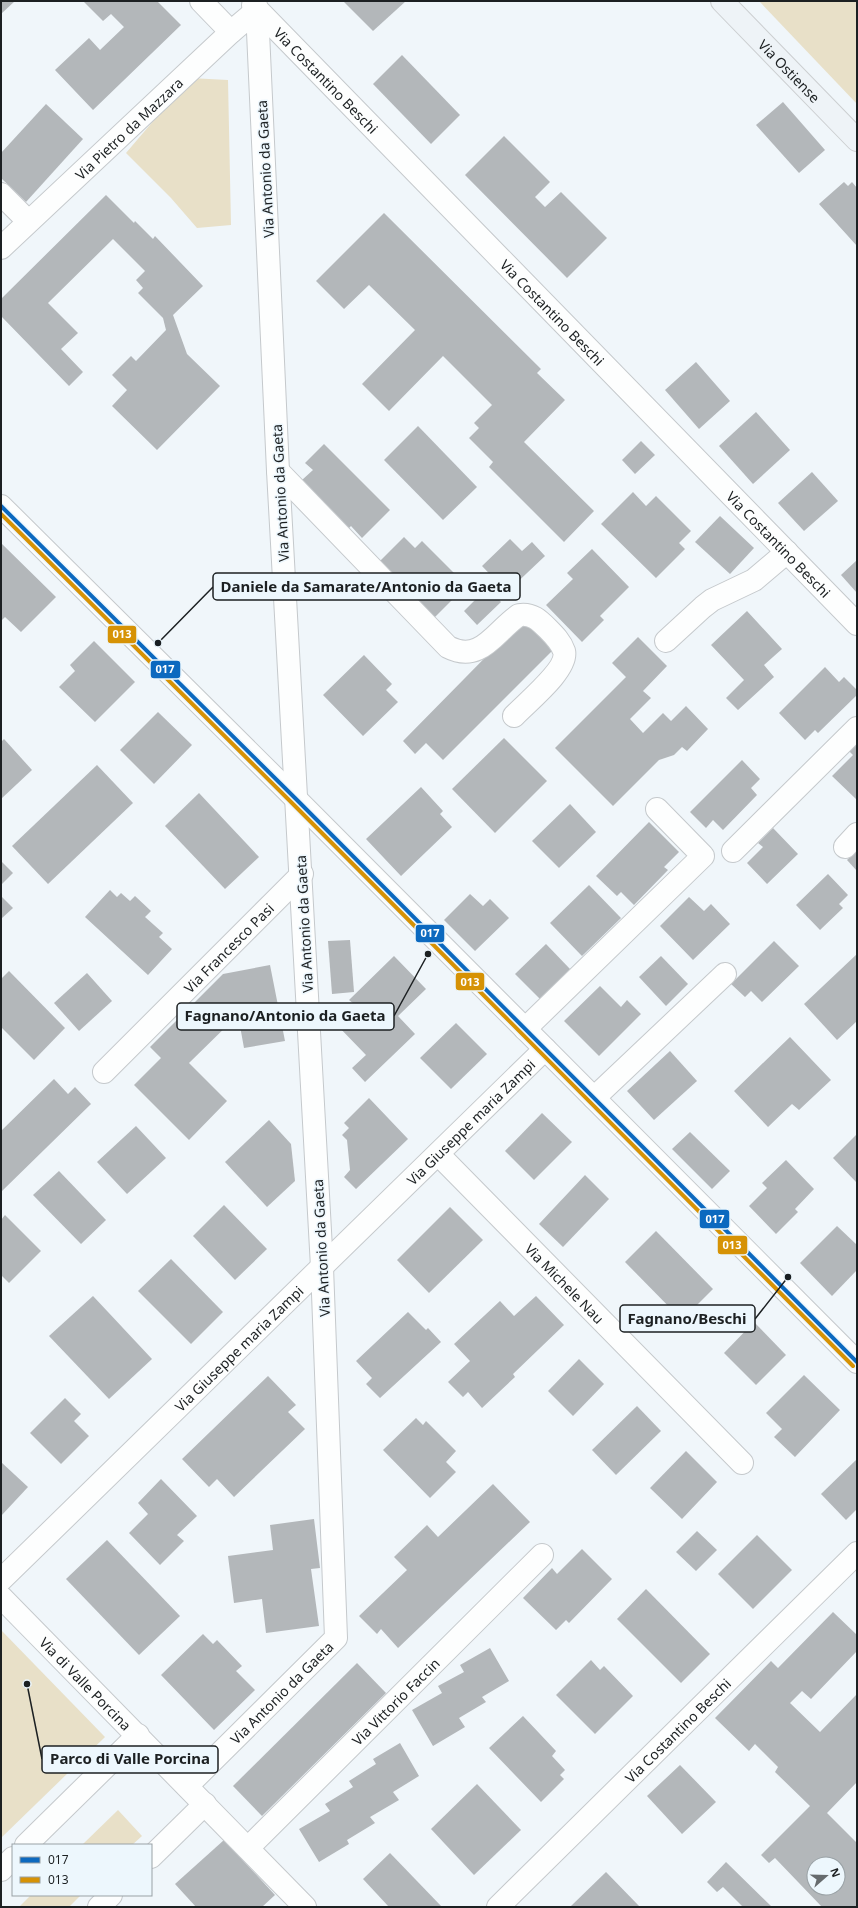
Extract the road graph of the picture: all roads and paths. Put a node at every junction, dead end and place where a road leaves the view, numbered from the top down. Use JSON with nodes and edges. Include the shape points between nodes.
{"nodes":[{"id":1,"x":201,"y":1,"type":"edge"},
{"id":2,"x":722,"y":1,"type":"edge"},
{"id":3,"x":254,"y":4,"type":"edge"},
{"id":4,"x":231,"y":32,"type":"junction"},
{"id":5,"x":857,"y":140,"type":"edge"},
{"id":6,"x":1,"y":194,"type":"edge"},
{"id":7,"x":28,"y":222,"type":"junction"},
{"id":8,"x":1,"y":248,"type":"edge"},
{"id":9,"x":278,"y":471,"type":"junction"},
{"id":10,"x":1,"y":506,"type":"edge"},
{"id":11,"x":787,"y":552,"type":"junction"},
{"id":12,"x":857,"y":624,"type":"edge"},
{"id":13,"x":666,"y":641,"type":"dead end"},
{"id":14,"x":514,"y":716,"type":"dead end"},
{"id":15,"x":857,"y":728,"type":"edge"},
{"id":16,"x":298,"y":801,"type":"junction"},
{"id":17,"x":657,"y":809,"type":"dead end"},
{"id":18,"x":734,"y":851,"type":"dead end"},
{"id":19,"x":302,"y":874,"type":"junction"},
{"id":20,"x":725,"y":974,"type":"dead end"},
{"id":21,"x":525,"y":1029,"type":"junction"},
{"id":22,"x":545,"y":1049,"type":"junction"},
{"id":23,"x":104,"y":1072,"type":"dead end"},
{"id":24,"x":594,"y":1098,"type":"junction"},
{"id":25,"x":438,"y":1154,"type":"junction"},
{"id":26,"x":322,"y":1267,"type":"junction"},
{"id":27,"x":857,"y":1362,"type":"edge"},
{"id":28,"x":742,"y":1463,"type":"dead end"},
{"id":29,"x":857,"y":1553,"type":"edge"},
{"id":30,"x":542,"y":1555,"type":"dead end"},
{"id":31,"x":1,"y":1580,"type":"edge"},
{"id":32,"x":1,"y":1597,"type":"edge"},
{"id":33,"x":138,"y":1736,"type":"junction"},
{"id":34,"x":187,"y":1786,"type":"junction"},
{"id":35,"x":205,"y":1804,"type":"junction"},
{"id":36,"x":27,"y":1844,"type":"edge"},
{"id":37,"x":248,"y":1848,"type":"junction"},
{"id":38,"x":152,"y":1855,"type":"edge"},
{"id":39,"x":12,"y":1859,"type":"edge"},
{"id":40,"x":1,"y":1870,"type":"edge"},
{"id":41,"x":110,"y":1896,"type":"edge"},
{"id":42,"x":99,"y":1907,"type":"edge"},
{"id":43,"x":306,"y":1907,"type":"edge"},
{"id":44,"x":498,"y":1907,"type":"edge"}],
"edges":[{"from":1,"to":4,"type":"street"},
{"from":2,"to":5,"type":"main road","name":"Via Ostiense"},
{"from":3,"to":4,"type":"street","name":"Via Pietro da Mazzara"},
{"from":3,"to":9,"type":"street","name":"Via Antonio da Gaeta"},
{"from":3,"to":11,"type":"street","name":"Via Costantino Beschi"},
{"from":4,"to":7,"type":"street","name":"Via Pietro da Mazzara"},
{"from":6,"to":7,"type":"street"},
{"from":7,"to":8,"type":"street","name":"Via Pietro da Mazzara"},
{"from":9,"to":14,"type":"street","via":[[448,646],[457,652],[471,652],[486,644],[518,615],[525,614],[539,620],[561,646],[564,660],[556,673]]},
{"from":9,"to":16,"type":"street","name":"Via Antonio da Gaeta"},
{"from":10,"to":16,"type":"street"},
{"from":11,"to":12,"type":"street","name":"Via Costantino Beschi"},
{"from":11,"to":13,"type":"street","via":[[754,580],[712,600]]},
{"from":15,"to":18,"type":"street"},
{"from":16,"to":19,"type":"street","name":"Via Antonio da Gaeta"},
{"from":16,"to":21,"type":"street"},
{"from":17,"to":21,"type":"street","via":[[703,856]]},
{"from":19,"to":23,"type":"street","name":"Via Francesco Pasi"},
{"from":19,"to":26,"type":"street","name":"Via Antonio da Gaeta"},
{"from":20,"to":24,"type":"street"},
{"from":21,"to":22,"type":"street"},
{"from":22,"to":24,"type":"street"},
{"from":22,"to":25,"type":"street","name":"Via Giuseppe maria Zampi"},
{"from":24,"to":27,"type":"street"},
{"from":25,"to":26,"type":"street","name":"Via Giuseppe maria Zampi"},
{"from":25,"to":28,"type":"street","name":"Via Michele Nau"},
{"from":26,"to":31,"type":"street","name":"Via Giuseppe maria Zampi"},
{"from":26,"to":34,"type":"street","name":"Via Antonio da Gaeta","via":[[336,1638]]},
{"from":29,"to":44,"type":"street","name":"Via Costantino Beschi"},
{"from":30,"to":37,"type":"street","name":"Via Vittorio Faccin"},
{"from":32,"to":33,"type":"street","name":"Via di Valle Porcina"},
{"from":33,"to":34,"type":"street","name":"Via di Valle Porcina"},
{"from":33,"to":36,"type":"street"},
{"from":34,"to":35,"type":"street","name":"Via di Valle Porcina"},
{"from":35,"to":37,"type":"street","name":"Via di Valle Porcina"},
{"from":35,"to":38,"type":"street"},
{"from":37,"to":43,"type":"street","name":"Via di Valle Porcina"},
{"from":39,"to":40,"type":"street"},
{"from":41,"to":42,"type":"street"}]}
